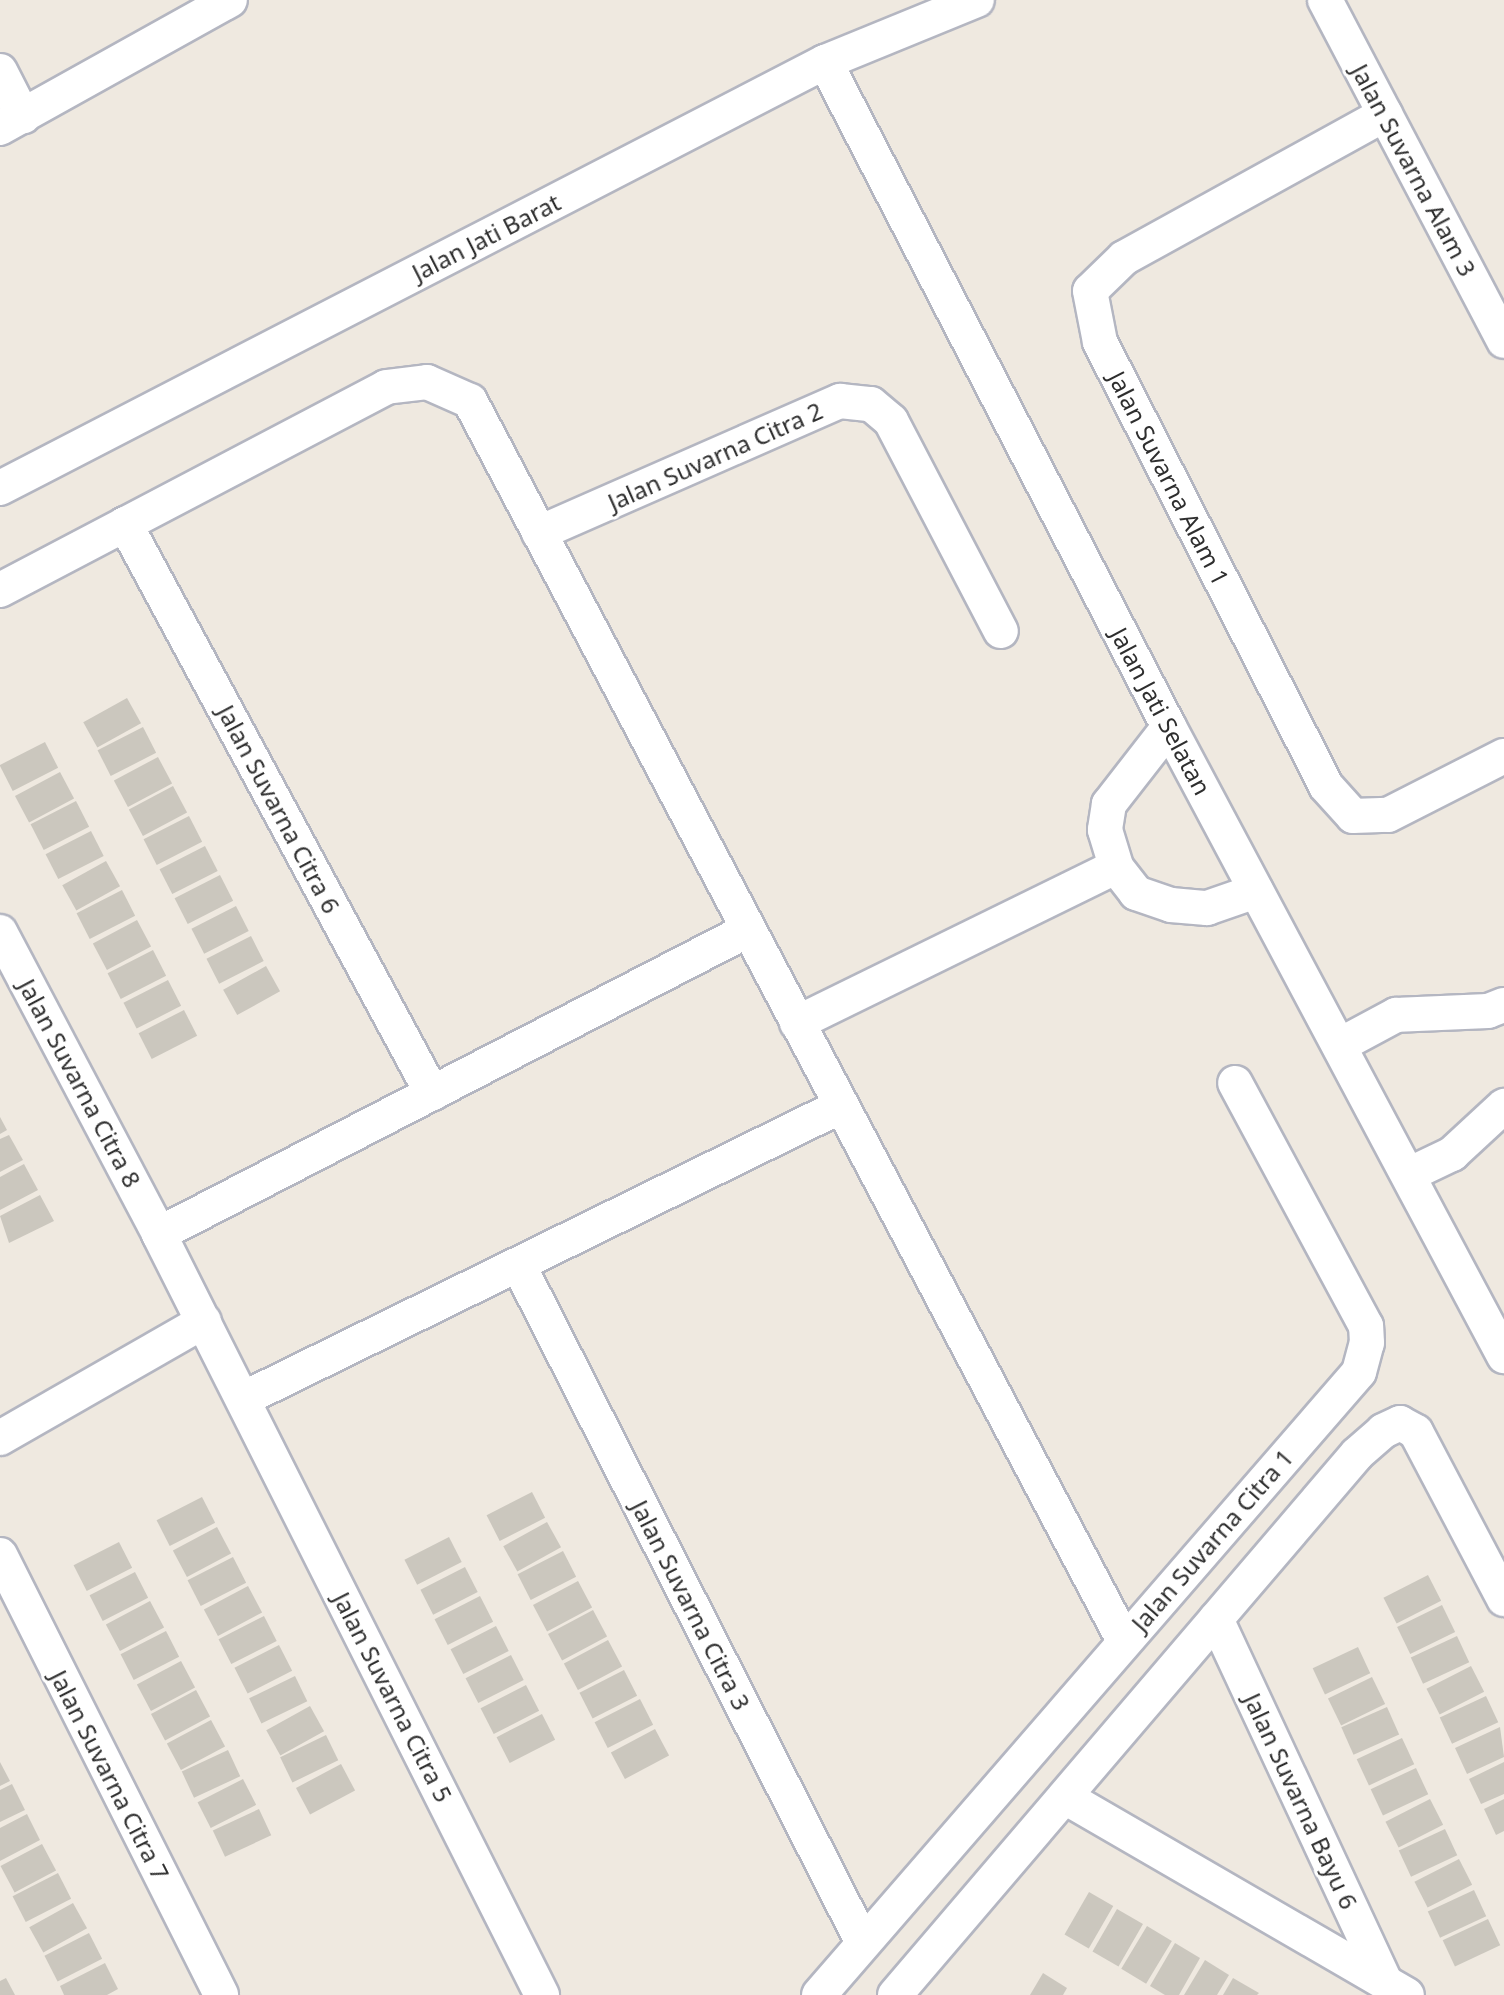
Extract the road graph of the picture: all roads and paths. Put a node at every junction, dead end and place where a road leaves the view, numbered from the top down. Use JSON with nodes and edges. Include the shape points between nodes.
{"nodes":[{"id":1,"x":230,"y":0,"type":"edge"},
{"id":2,"x":977,"y":0,"type":"edge"},
{"id":3,"x":1325,"y":0,"type":"edge"},
{"id":4,"x":825,"y":62,"type":"junction"},
{"id":5,"x":0,"y":71,"type":"edge"},
{"id":6,"x":1385,"y":114,"type":"junction"},
{"id":7,"x":11,"y":122,"type":"edge"},
{"id":8,"x":1504,"y":341,"type":"edge"},
{"id":9,"x":0,"y":488,"type":"edge"},
{"id":10,"x":125,"y":524,"type":"junction"},
{"id":11,"x":539,"y":533,"type":"junction"},
{"id":12,"x":0,"y":590,"type":"edge"},
{"id":13,"x":1001,"y":631,"type":"dead end"},
{"id":14,"x":1169,"y":727,"type":"junction"},
{"id":15,"x":1504,"y":756,"type":"edge"},
{"id":16,"x":1116,"y":867,"type":"junction"},
{"id":17,"x":1256,"y":891,"type":"junction"},
{"id":18,"x":748,"y":930,"type":"junction"},
{"id":19,"x":0,"y":932,"type":"edge"},
{"id":20,"x":1504,"y":1005,"type":"edge"},
{"id":21,"x":797,"y":1023,"type":"junction"},
{"id":22,"x":1340,"y":1045,"type":"junction"},
{"id":23,"x":1235,"y":1083,"type":"dead end"},
{"id":24,"x":432,"y":1093,"type":"junction"},
{"id":25,"x":841,"y":1106,"type":"junction"},
{"id":26,"x":1504,"y":1106,"type":"edge"},
{"id":27,"x":1410,"y":1174,"type":"junction"},
{"id":28,"x":159,"y":1234,"type":"junction"},
{"id":29,"x":519,"y":1266,"type":"junction"},
{"id":30,"x":204,"y":1321,"type":"junction"},
{"id":31,"x":1504,"y":1356,"type":"edge"},
{"id":32,"x":243,"y":1399,"type":"junction"},
{"id":33,"x":0,"y":1438,"type":"edge"},
{"id":34,"x":0,"y":1555,"type":"edge"},
{"id":35,"x":1504,"y":1599,"type":"edge"},
{"id":36,"x":1216,"y":1619,"type":"junction"},
{"id":37,"x":1124,"y":1641,"type":"junction"},
{"id":38,"x":1065,"y":1797,"type":"junction"},
{"id":39,"x":863,"y":1943,"type":"junction"},
{"id":40,"x":1397,"y":1989,"type":"edge"},
{"id":41,"x":221,"y":1995,"type":"edge"},
{"id":42,"x":542,"y":1995,"type":"edge"},
{"id":43,"x":819,"y":1995,"type":"edge"},
{"id":44,"x":895,"y":1995,"type":"edge"}],
"edges":[{"from":1,"to":7,"type":"street"},
{"from":2,"to":4,"type":"street","name":"Jalan Jati Barat"},
{"from":3,"to":6,"type":"street","name":"Jalan Suvarna Alam 3"},
{"from":4,"to":9,"type":"street","name":"Jalan Jati Barat"},
{"from":4,"to":14,"type":"street","name":"Jalan Jati Selatan"},
{"from":5,"to":7,"type":"street"},
{"from":6,"to":8,"type":"street","name":"Jalan Suvarna Alam 3"},
{"from":6,"to":15,"type":"street","name":"Jalan Suvarna Alam 1","via":[[1124,258],[1090,291],[1100,342],[1326,786],[1353,816],[1388,815]]},
{"from":10,"to":11,"type":"street","via":[[386,387],[427,382],[470,401]]},
{"from":10,"to":12,"type":"street"},
{"from":10,"to":24,"type":"street","name":"Jalan Suvarna Citra 6"},
{"from":11,"to":13,"type":"street","name":"Jalan Suvarna Citra 2","via":[[840,401],[871,404],[891,421]]},
{"from":11,"to":18,"type":"street"},
{"from":14,"to":16,"type":"street","via":[[1109,804],[1105,830]]},
{"from":14,"to":17,"type":"street","name":"Jalan Jati Selatan"},
{"from":16,"to":17,"type":"street","via":[[1136,893],[1171,905],[1207,908]]},
{"from":16,"to":21,"type":"street"},
{"from":17,"to":22,"type":"street","name":"Jalan Jati Selatan"},
{"from":18,"to":21,"type":"street","name":"Jalan Suvarna Citra 1"},
{"from":18,"to":24,"type":"street"},
{"from":19,"to":28,"type":"street","name":"Jalan Suvarna Citra 8"},
{"from":20,"to":22,"type":"street","via":[[1488,1011],[1396,1015]]},
{"from":21,"to":25,"type":"street","name":"Jalan Suvarna Citra 1"},
{"from":22,"to":27,"type":"street","name":"Jalan Jati Selatan"},
{"from":23,"to":37,"type":"street","name":"Jalan Suvarna Citra 1","via":[[1366,1326],[1365,1358],[1359,1372]]},
{"from":24,"to":28,"type":"street"},
{"from":25,"to":29,"type":"street"},
{"from":25,"to":37,"type":"street","name":"Jalan Suvarna Citra 1"},
{"from":26,"to":27,"type":"street","via":[[1452,1154]]},
{"from":27,"to":31,"type":"street","name":"Jalan Jati Selatan"},
{"from":28,"to":30,"type":"street","name":"Jalan Suvarna Citra 8"},
{"from":29,"to":32,"type":"street"},
{"from":29,"to":39,"type":"street","name":"Jalan Suvarna Citra 3"},
{"from":30,"to":32,"type":"street","name":"Jalan Suvarna Citra 5"},
{"from":30,"to":33,"type":"street"},
{"from":32,"to":42,"type":"street","name":"Jalan Suvarna Citra 5"},
{"from":34,"to":41,"type":"street","name":"Jalan Suvarna Citra 7"},
{"from":35,"to":36,"type":"street","via":[[1416,1432],[1400,1423],[1357,1454]]},
{"from":36,"to":38,"type":"street"},
{"from":36,"to":40,"type":"street","name":"Jalan Suvarna Bayu 6"},
{"from":37,"to":39,"type":"street"},
{"from":38,"to":40,"type":"street","name":"Jalan Suvarna Bayu 6"},
{"from":38,"to":44,"type":"street"},
{"from":39,"to":43,"type":"street"}]}
